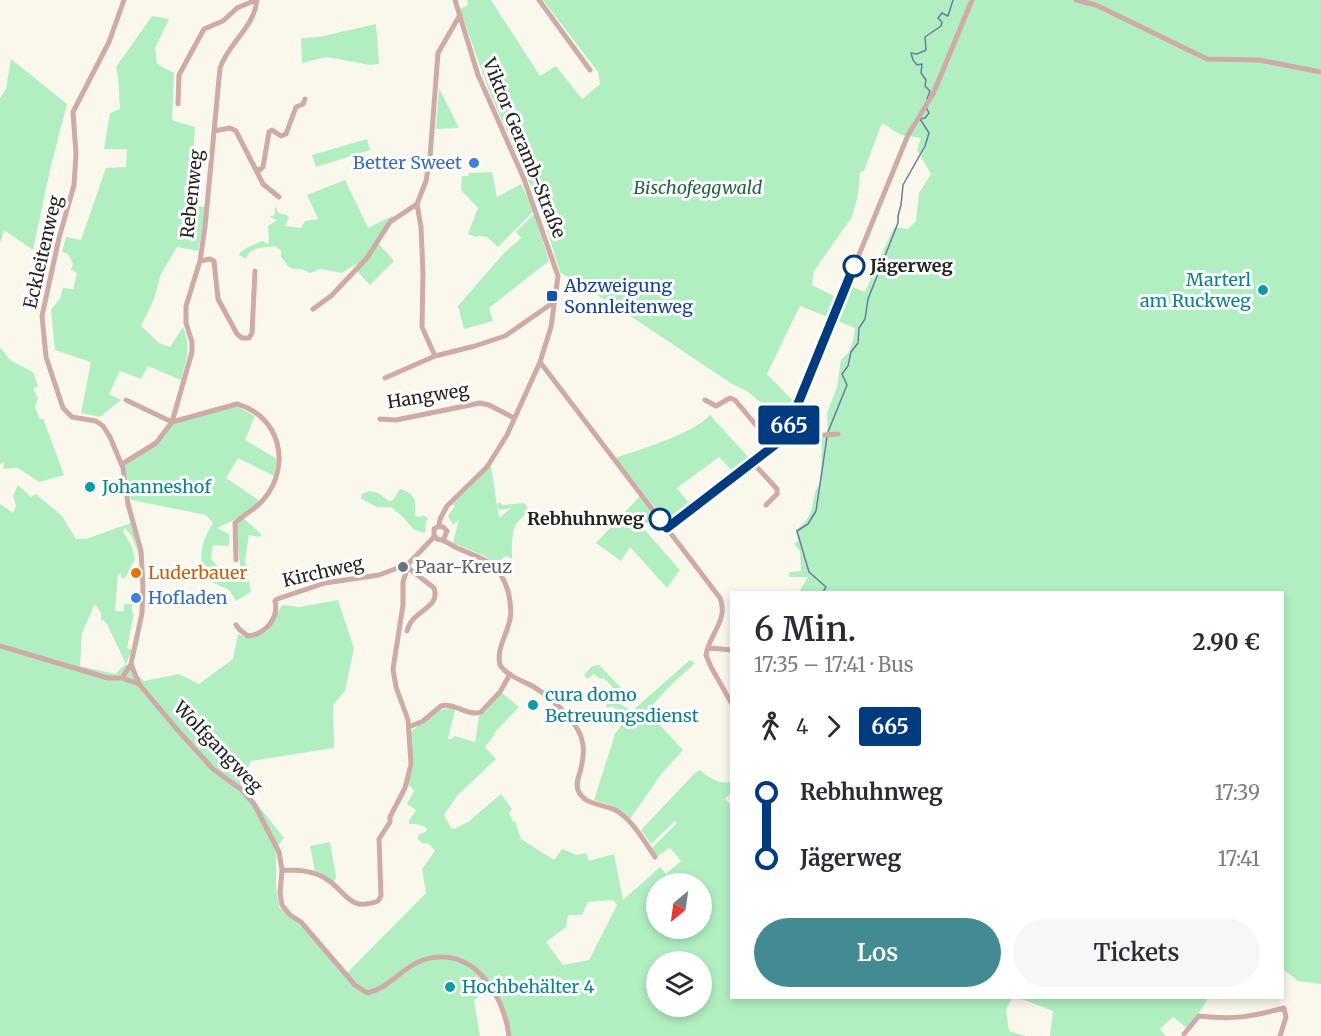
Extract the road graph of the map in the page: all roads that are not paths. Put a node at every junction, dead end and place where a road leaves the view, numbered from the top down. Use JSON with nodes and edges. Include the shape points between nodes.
{"nodes":[{"id":1,"x":124,"y":0,"type":"edge"},
{"id":2,"x":256,"y":0,"type":"edge"},
{"id":3,"x":455,"y":0,"type":"edge"},
{"id":4,"x":539,"y":0,"type":"edge"},
{"id":5,"x":972,"y":0,"type":"edge"},
{"id":6,"x":1076,"y":0,"type":"edge"},
{"id":7,"x":460,"y":15,"type":"junction"},
{"id":8,"x":590,"y":70,"type":"dead end"},
{"id":9,"x":1321,"y":72,"type":"edge"},
{"id":10,"x":305,"y":99,"type":"dead end"},
{"id":11,"x":178,"y":104,"type":"dead end"},
{"id":12,"x":214,"y":131,"type":"junction"},
{"id":13,"x":256,"y":169,"type":"junction"},
{"id":14,"x":279,"y":197,"type":"dead end"},
{"id":15,"x":417,"y":204,"type":"junction"},
{"id":16,"x":200,"y":261,"type":"junction"},
{"id":17,"x":255,"y":271,"type":"dead end"},
{"id":18,"x":554,"y":302,"type":"junction"},
{"id":19,"x":313,"y":309,"type":"dead end"},
{"id":20,"x":435,"y":356,"type":"junction"},
{"id":21,"x":540,"y":362,"type":"junction"},
{"id":22,"x":385,"y":378,"type":"dead end"},
{"id":23,"x":126,"y":400,"type":"dead end"},
{"id":24,"x":705,"y":400,"type":"dead end"},
{"id":25,"x":514,"y":418,"type":"junction"},
{"id":26,"x":380,"y":419,"type":"dead end"},
{"id":27,"x":172,"y":422,"type":"junction"},
{"id":28,"x":835,"y":434,"type":"dead end"},
{"id":29,"x":784,"y":438,"type":"junction"},
{"id":30,"x":774,"y":447,"type":"junction"},
{"id":31,"x":753,"y":463,"type":"junction"},
{"id":32,"x":122,"y":465,"type":"junction"},
{"id":33,"x":766,"y":505,"type":"dead end"},
{"id":34,"x":439,"y":526,"type":"junction"},
{"id":35,"x":667,"y":528,"type":"junction"},
{"id":36,"x":434,"y":535,"type":"junction"},
{"id":37,"x":444,"y":538,"type":"junction"},
{"id":38,"x":236,"y":560,"type":"dead end"},
{"id":39,"x":408,"y":565,"type":"junction"},
{"id":40,"x":236,"y":625,"type":"dead end"},
{"id":41,"x":407,"y":631,"type":"dead end"},
{"id":42,"x":0,"y":645,"type":"edge"},
{"id":43,"x":708,"y":648,"type":"junction"},
{"id":44,"x":730,"y":650,"type":"edge"},
{"id":45,"x":131,"y":664,"type":"junction"},
{"id":46,"x":510,"y":674,"type":"junction"},
{"id":47,"x":122,"y":678,"type":"junction"},
{"id":48,"x":139,"y":684,"type":"junction"},
{"id":49,"x":730,"y":700,"type":"edge"},
{"id":50,"x":409,"y":727,"type":"junction"},
{"id":51,"x":655,"y":857,"type":"dead end"},
{"id":52,"x":282,"y":870,"type":"junction"},
{"id":53,"x":1184,"y":1034,"type":"dead end"},
{"id":54,"x":509,"y":1036,"type":"edge"},
{"id":55,"x":1280,"y":1036,"type":"edge"}],
"edges":[{"from":1,"to":32,"type":"street","name":"Eckleitenweg","via":[[109,42],[73,112],[74,185],[42,316],[46,357],[63,408],[72,417],[103,426]]},
{"from":2,"to":11,"type":"street","name":"Rebenweg","via":[[204,28],[179,75]]},
{"from":2,"to":12,"type":"street","name":"Rebenweg","via":[[251,21],[220,68]]},
{"from":3,"to":7,"type":"street","name":"Viktor Geramb-Straße"},
{"from":4,"to":8,"type":"street"},
{"from":5,"to":29,"type":"street","via":[[926,106],[908,135]]},
{"from":6,"to":9,"type":"street","via":[[1096,5],[1207,59],[1259,60]]},
{"from":7,"to":15,"type":"street","via":[[438,53],[430,157]]},
{"from":7,"to":18,"type":"street","name":"Viktor Geramb-Straße","via":[[478,75],[536,209],[558,276]]},
{"from":10,"to":13,"type":"street","via":[[296,107],[284,136],[269,132],[263,167]]},
{"from":12,"to":13,"type":"street","name":"Rebenweg","via":[[236,131]]},
{"from":12,"to":16,"type":"street","name":"Rebenweg"},
{"from":13,"to":14,"type":"street","name":"Rebenweg","via":[[263,184]]},
{"from":15,"to":19,"type":"street","via":[[390,222],[368,258]]},
{"from":15,"to":20,"type":"street","via":[[423,273],[422,327]]},
{"from":16,"to":17,"type":"street","name":"Rebenweg","via":[[214,261],[218,299],[235,332],[243,338],[252,333]]},
{"from":16,"to":27,"type":"street","name":"Rebenweg","via":[[186,306],[192,352]]},
{"from":18,"to":20,"type":"street","via":[[505,336]]},
{"from":18,"to":21,"type":"street","name":"Viktor Geramb-Straße"},
{"from":20,"to":22,"type":"street"},
{"from":21,"to":25,"type":"street","name":"Viktor Geramb-Straße"},
{"from":21,"to":35,"type":"street"},
{"from":23,"to":27,"type":"street"},
{"from":24,"to":30,"type":"street","via":[[716,406],[733,398]]},
{"from":25,"to":26,"type":"street","name":"Hangweg","via":[[480,403],[396,420]]},
{"from":25,"to":34,"type":"street","name":"Viktor Geramb-Straße","via":[[492,460],[447,506]]},
{"from":27,"to":32,"type":"street","name":"Rebenweg","via":[[156,443]]},
{"from":27,"to":38,"type":"street","via":[[237,404],[255,413],[273,431],[278,455],[276,476],[264,500],[235,523]]},
{"from":28,"to":29,"type":"street"},
{"from":29,"to":30,"type":"street"},
{"from":30,"to":31,"type":"street"},
{"from":31,"to":33,"type":"street","via":[[777,489]]},
{"from":31,"to":35,"type":"street"},
{"from":32,"to":45,"type":"street","name":"Eckleitenweg","via":[[143,566],[142,613]]},
{"from":34,"to":36,"type":"street"},
{"from":34,"to":37,"type":"street","via":[[447,531]]},
{"from":35,"to":43,"type":"street","via":[[722,602],[722,616]]},
{"from":36,"to":37,"type":"street"},
{"from":36,"to":39,"type":"street","name":"Kirchweg"},
{"from":37,"to":46,"type":"street","via":[[490,562],[500,572],[511,612],[499,662]]},
{"from":39,"to":40,"type":"street","name":"Kirchweg","via":[[379,575],[324,583],[277,599],[275,615],[266,630],[257,635],[248,636]]},
{"from":39,"to":41,"type":"street","via":[[436,592],[433,603],[411,622]]},
{"from":39,"to":50,"type":"street","via":[[393,669]]},
{"from":42,"to":47,"type":"street","via":[[108,678]]},
{"from":43,"to":44,"type":"street"},
{"from":43,"to":49,"type":"street","via":[[706,655],[711,667]]},
{"from":45,"to":47,"type":"street","name":"Eckleitenweg"},
{"from":45,"to":48,"type":"street"},
{"from":46,"to":50,"type":"street","via":[[481,712],[446,704]]},
{"from":46,"to":51,"type":"street","via":[[541,692],[578,729],[584,751],[577,784],[579,793],[623,815]]},
{"from":47,"to":48,"type":"street"},
{"from":48,"to":52,"type":"street","name":"Wolfgangweg","via":[[213,769],[248,797],[275,841]]},
{"from":50,"to":52,"type":"street","via":[[410,770],[390,822],[379,839],[378,901],[354,903],[323,877]]},
{"from":52,"to":54,"type":"street","name":"Wolfgangweg","via":[[280,900],[285,911],[301,922],[360,990],[376,991],[423,960],[460,961],[492,986]]},
{"from":53,"to":55,"type":"street","via":[[1199,1016],[1244,1018],[1284,1008],[1286,1017]]}]}
